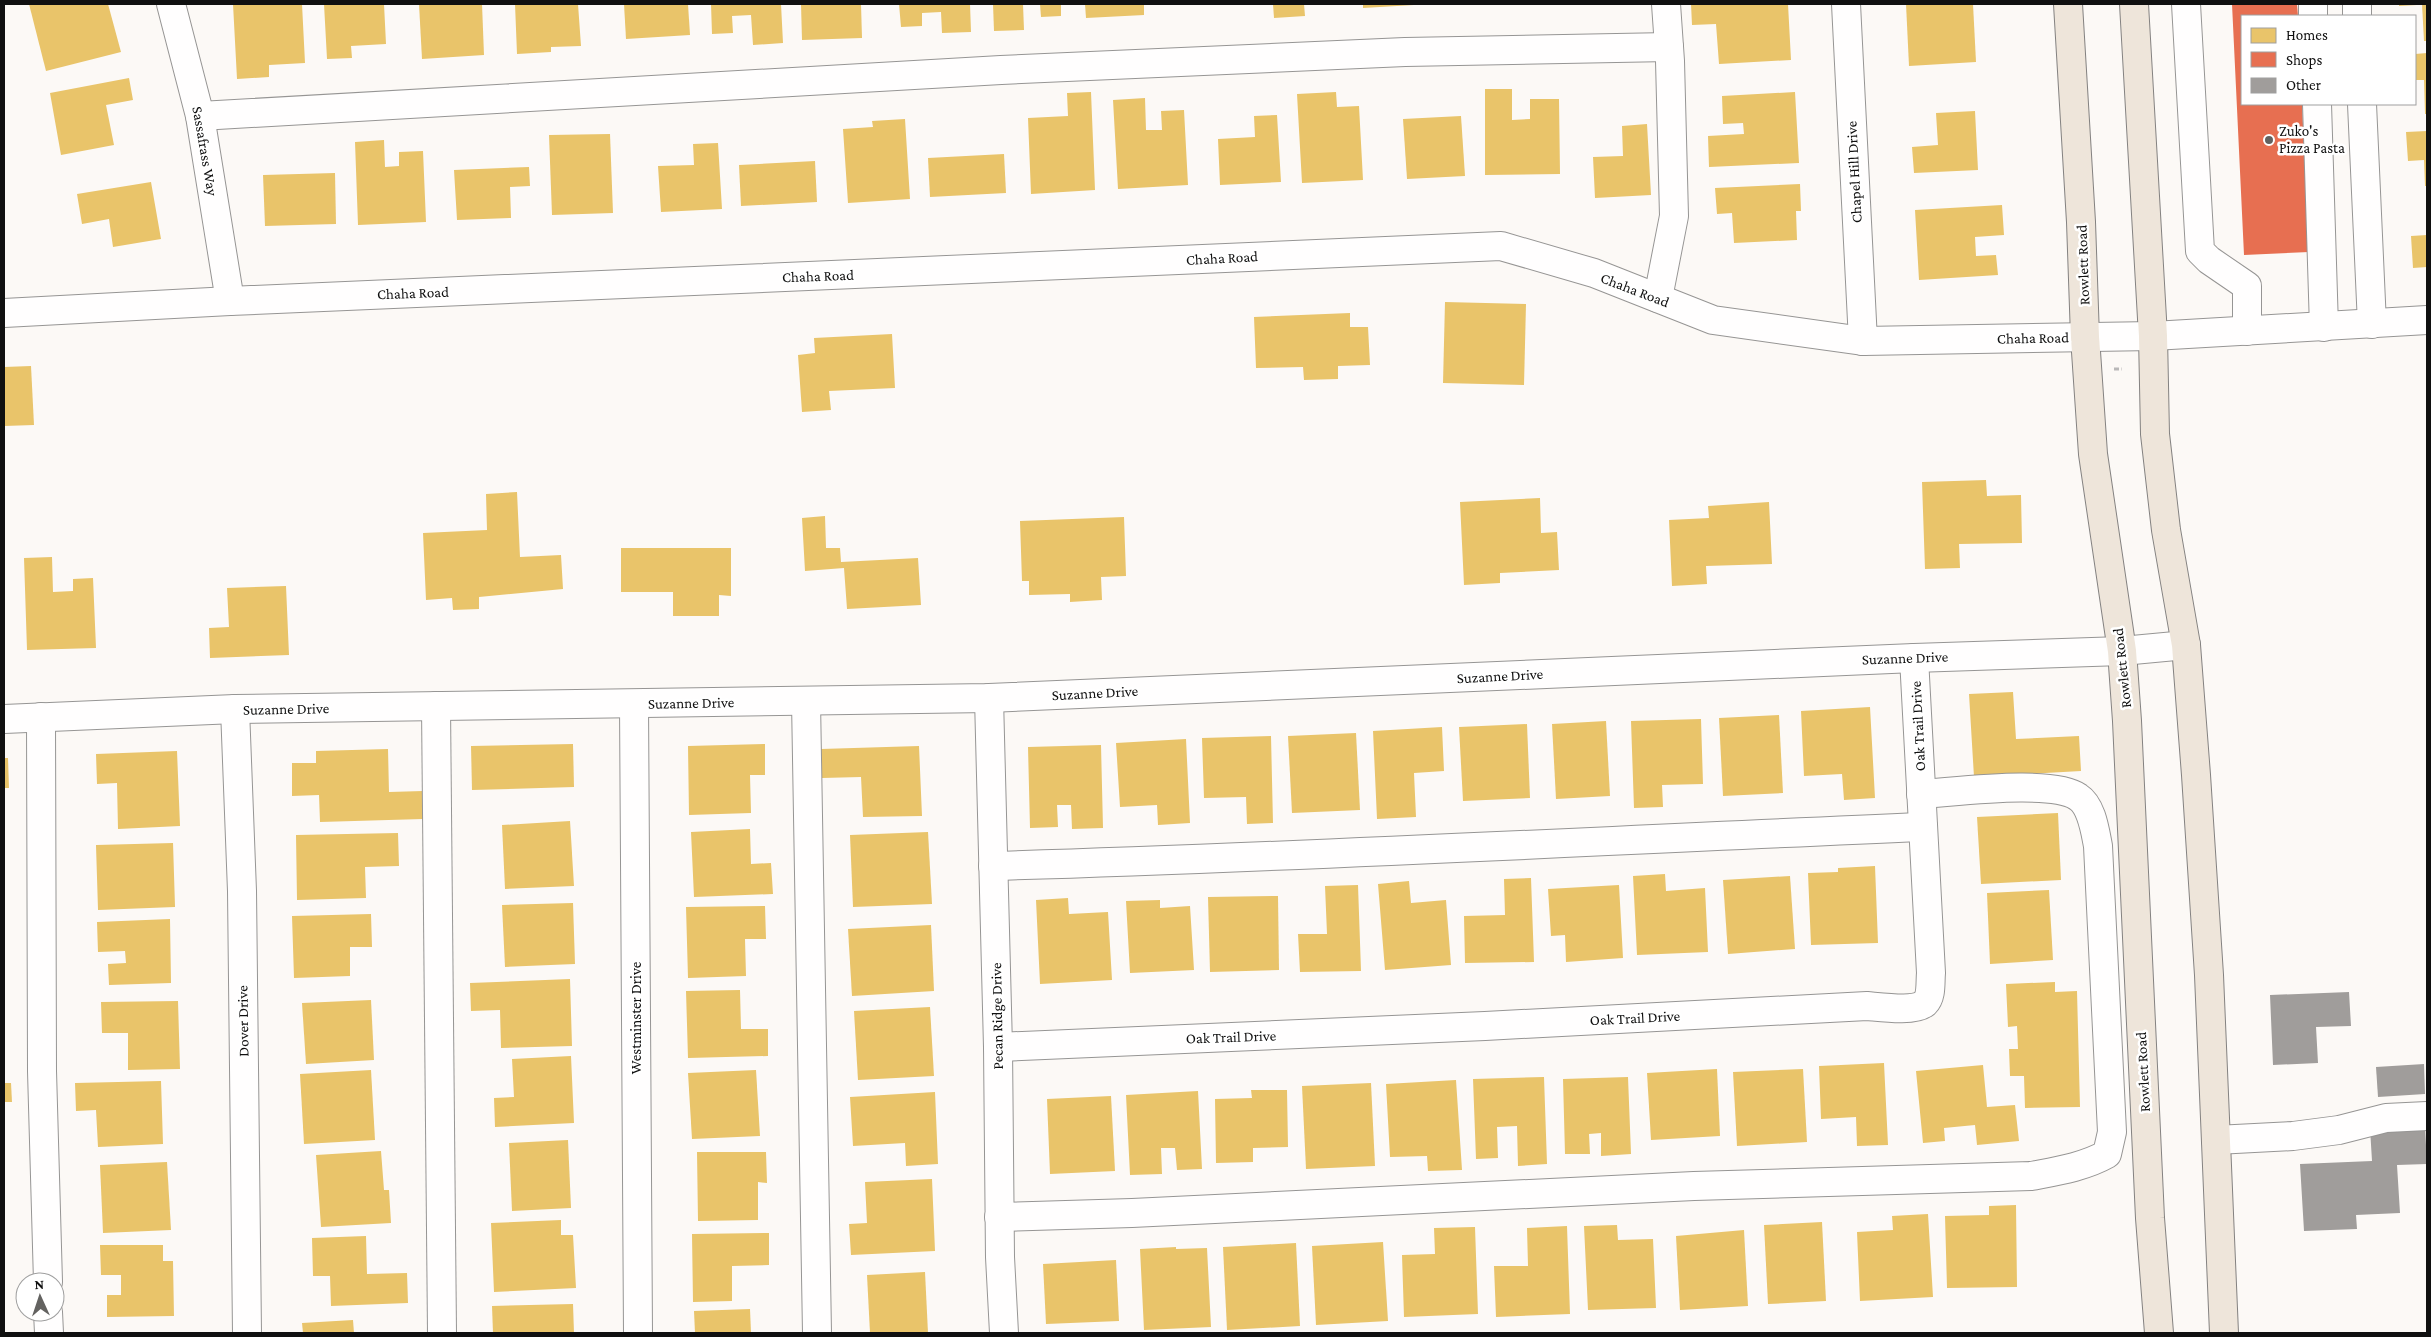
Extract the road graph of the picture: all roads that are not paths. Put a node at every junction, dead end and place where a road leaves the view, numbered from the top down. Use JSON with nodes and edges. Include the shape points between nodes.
{"nodes":[{"id":1,"x":171,"y":4,"type":"edge"},
{"id":2,"x":1666,"y":4,"type":"edge"},
{"id":3,"x":1846,"y":4,"type":"edge"},
{"id":4,"x":2068,"y":4,"type":"edge"},
{"id":5,"x":2134,"y":4,"type":"edge"},
{"id":6,"x":2186,"y":4,"type":"edge"},
{"id":7,"x":1669,"y":47,"type":"junction"},
{"id":8,"x":2317,"y":105,"type":"edge"},
{"id":9,"x":2362,"y":105,"type":"edge"},
{"id":10,"x":200,"y":116,"type":"junction"},
{"id":11,"x":1658,"y":298,"type":"junction"},
{"id":12,"x":230,"y":301,"type":"junction"},
{"id":13,"x":4,"y":313,"type":"edge"},
{"id":14,"x":2427,"y":320,"type":"edge"},
{"id":15,"x":2372,"y":324,"type":"junction"},
{"id":16,"x":2324,"y":326,"type":"junction"},
{"id":17,"x":2247,"y":331,"type":"junction"},
{"id":18,"x":2153,"y":336,"type":"junction"},
{"id":19,"x":2085,"y":337,"type":"junction"},
{"id":20,"x":1863,"y":341,"type":"junction"},
{"id":21,"x":2186,"y":645,"type":"junction"},
{"id":22,"x":2122,"y":651,"type":"junction"},
{"id":23,"x":1914,"y":658,"type":"junction"},
{"id":24,"x":989,"y":698,"type":"junction"},
{"id":25,"x":806,"y":701,"type":"junction"},
{"id":26,"x":634,"y":704,"type":"junction"},
{"id":27,"x":436,"y":706,"type":"junction"},
{"id":28,"x":235,"y":710,"type":"junction"},
{"id":29,"x":41,"y":717,"type":"junction"},
{"id":30,"x":4,"y":718,"type":"edge"},
{"id":31,"x":1922,"y":794,"type":"junction"},
{"id":32,"x":1923,"y":827,"type":"junction"},
{"id":33,"x":993,"y":866,"type":"junction"},
{"id":34,"x":998,"y":1047,"type":"junction"},
{"id":35,"x":2427,"y":1116,"type":"edge"},
{"id":36,"x":2216,"y":1140,"type":"junction"},
{"id":37,"x":1000,"y":1217,"type":"junction"},
{"id":38,"x":48,"y":1272,"type":"edge"},
{"id":39,"x":247,"y":1333,"type":"edge"},
{"id":40,"x":442,"y":1333,"type":"edge"},
{"id":41,"x":638,"y":1333,"type":"edge"},
{"id":42,"x":817,"y":1333,"type":"edge"},
{"id":43,"x":1004,"y":1333,"type":"edge"},
{"id":44,"x":2159,"y":1333,"type":"edge"},
{"id":45,"x":2224,"y":1333,"type":"edge"}],
"edges":[{"from":1,"to":10,"type":"street","name":"Sassafrass Way"},
{"from":2,"to":7,"type":"street"},
{"from":3,"to":20,"type":"street","name":"Chapel Hill Drive"},
{"from":4,"to":19,"type":"main road","name":"Rowlett Road"},
{"from":5,"to":18,"type":"main road"},
{"from":6,"to":17,"type":"street","via":[[2200,251],[2247,286]]},
{"from":7,"to":10,"type":"street","via":[[1405,52],[1011,69]]},
{"from":7,"to":11,"type":"street","via":[[1674,216]]},
{"from":8,"to":16,"type":"street"},
{"from":9,"to":15,"type":"street"},
{"from":10,"to":12,"type":"street","name":"Sassafrass Way"},
{"from":11,"to":12,"type":"street","name":"Chaha Road","via":[[1594,273],[1500,246]]},
{"from":11,"to":20,"type":"street","name":"Chaha Road","via":[[1713,320]]},
{"from":12,"to":13,"type":"street","name":"Chaha Road"},
{"from":14,"to":15,"type":"street","name":"Chaha Road"},
{"from":15,"to":16,"type":"street","name":"Chaha Road"},
{"from":16,"to":17,"type":"street","name":"Chaha Road"},
{"from":17,"to":18,"type":"street","name":"Chaha Road"},
{"from":18,"to":19,"type":"street","name":"Chaha Road"},
{"from":18,"to":21,"type":"main road","via":[[2155,434],[2166,530]]},
{"from":19,"to":20,"type":"street","name":"Chaha Road"},
{"from":19,"to":22,"type":"main road","name":"Rowlett Road","via":[[2092,454]]},
{"from":21,"to":22,"type":"street","name":"Suzanne Drive"},
{"from":21,"to":36,"type":"main road","via":[[2209,975]]},
{"from":22,"to":23,"type":"street","name":"Suzanne Drive"},
{"from":22,"to":44,"type":"main road","name":"Rowlett Road","via":[[2150,1218]]},
{"from":23,"to":24,"type":"street","name":"Suzanne Drive"},
{"from":23,"to":31,"type":"street","name":"Oak Trail Drive"},
{"from":24,"to":25,"type":"street","name":"Suzanne Drive"},
{"from":24,"to":33,"type":"street","name":"Pecan Ridge Drive"},
{"from":25,"to":26,"type":"street","name":"Suzanne Drive"},
{"from":25,"to":42,"type":"street"},
{"from":26,"to":27,"type":"street","name":"Suzanne Drive"},
{"from":26,"to":41,"type":"street","name":"Westminster Drive"},
{"from":27,"to":28,"type":"street","name":"Suzanne Drive"},
{"from":27,"to":40,"type":"street"},
{"from":28,"to":29,"type":"street","name":"Suzanne Drive"},
{"from":28,"to":39,"type":"street","name":"Dover Drive","via":[[242,891]]},
{"from":29,"to":30,"type":"street","name":"Suzanne Drive"},
{"from":29,"to":38,"type":"street","via":[[42,1071]]},
{"from":31,"to":32,"type":"street","name":"Oak Trail Drive"},
{"from":31,"to":37,"type":"street","via":[[2035,788],[2067,790],[2080,798],[2092,818],[2098,846],[2112,1132],[2107,1154],[2097,1160],[2067,1170],[2031,1176],[1684,1187]]},
{"from":32,"to":33,"type":"street","via":[[1197,860]]},
{"from":32,"to":34,"type":"street","name":"Oak Trail Drive","via":[[1930,992],[1925,1003],[1912,1009],[1867,1006]]},
{"from":33,"to":34,"type":"street","name":"Pecan Ridge Drive"},
{"from":34,"to":37,"type":"street","name":"Pecan Ridge Drive"},
{"from":35,"to":36,"type":"street","via":[[2386,1118],[2339,1130],[2293,1136]]},
{"from":36,"to":45,"type":"main road"},
{"from":37,"to":43,"type":"street","name":"Pecan Ridge Drive"}]}
